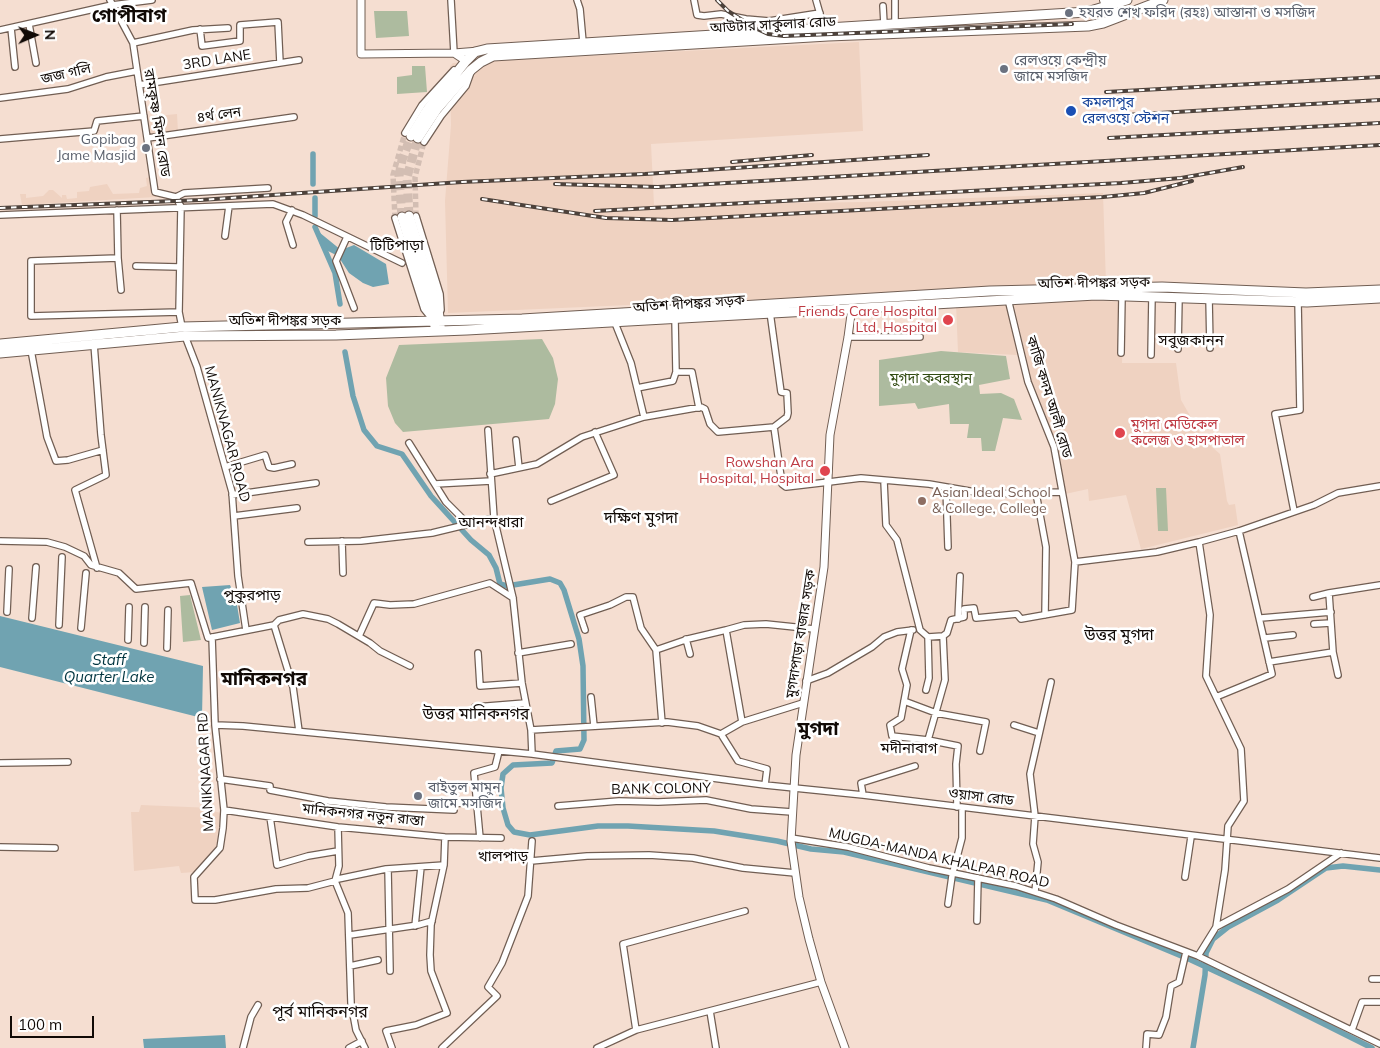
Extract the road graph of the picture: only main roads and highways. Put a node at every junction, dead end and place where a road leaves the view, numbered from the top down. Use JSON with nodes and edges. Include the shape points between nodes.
{"nodes":[{"id":1,"x":1126,"y":0,"type":"edge"},
{"id":2,"x":1163,"y":0,"type":"edge"},
{"id":3,"x":1108,"y":3,"type":"edge"},
{"id":4,"x":1114,"y":18,"type":"junction"},
{"id":5,"x":466,"y":60,"type":"junction"},
{"id":6,"x":472,"y":70,"type":"junction"},
{"id":7,"x":406,"y":217,"type":"tunnel mouth"},
{"id":8,"x":1380,"y":290,"type":"edge"},
{"id":9,"x":1008,"y":295,"type":"junction"},
{"id":10,"x":1380,"y":298,"type":"edge"},
{"id":11,"x":663,"y":315,"type":"junction"},
{"id":12,"x":436,"y":320,"type":"junction"},
{"id":13,"x":467,"y":325,"type":"junction"},
{"id":14,"x":183,"y":331,"type":"junction"},
{"id":15,"x":438,"y":331,"type":"junction"},
{"id":16,"x":0,"y":344,"type":"edge"},
{"id":17,"x":0,"y":352,"type":"edge"}],
"edges":[{"from":1,"to":3,"type":"main road","name":"আউটার সার্কুলার রোড"},
{"from":2,"to":4,"type":"main road","name":"আউটার সার্কুলার রোড"},
{"from":3,"to":4,"type":"main road"},
{"from":3,"to":5,"type":"main road","name":"আউটার সার্কুলার রোড","via":[[1074,12],[479,50]]},
{"from":4,"to":6,"type":"main road","name":"আউটার সার্কুলার রোড","via":[[1088,26],[828,36],[499,56],[484,59]]},
{"from":5,"to":6,"type":"main road"},
{"from":5,"to":6,"type":"main road","name":"আউটার সার্কুলার রোড","via":[[427,110],[415,137]]},
{"from":7,"to":12,"type":"main road"},
{"from":8,"to":9,"type":"main road","name":"অতিশ দীপঙ্কর সড়ক","via":[[1306,293],[1162,287]]},
{"from":9,"to":10,"type":"main road","name":"অতিশ দীপঙ্কর সড়ক","via":[[1298,301]]},
{"from":9,"to":11,"type":"main road","name":"অতিশ দীপঙ্কর সড়ক"},
{"from":9,"to":11,"type":"main road","name":"অতিশ দীপঙ্কর সড়ক","via":[[675,319]]},
{"from":11,"to":13,"type":"main road","name":"অতিশ দীপঙ্কর সড়ক"},
{"from":11,"to":13,"type":"main road","name":"অতিশ দীপঙ্কর সড়ক","via":[[615,323]]},
{"from":12,"to":13,"type":"main road","name":"অতিশ দীপঙ্কর সড়ক"},
{"from":12,"to":14,"type":"main road","name":"অতিশ দীপঙ্কর সড়ক"},
{"from":12,"to":15,"type":"main road"},
{"from":13,"to":15,"type":"main road","name":"অতিশ দীপঙ্কর সড়ক"},
{"from":14,"to":15,"type":"main road","name":"অতিশ দীপঙ্কর সড়ক","via":[[336,335]]},
{"from":14,"to":16,"type":"main road","name":"অতিশ দীপঙ্কর সড়ক"},
{"from":14,"to":17,"type":"main road","name":"অতিশ দীপঙ্কর সড়ক","via":[[94,344]]}]}
